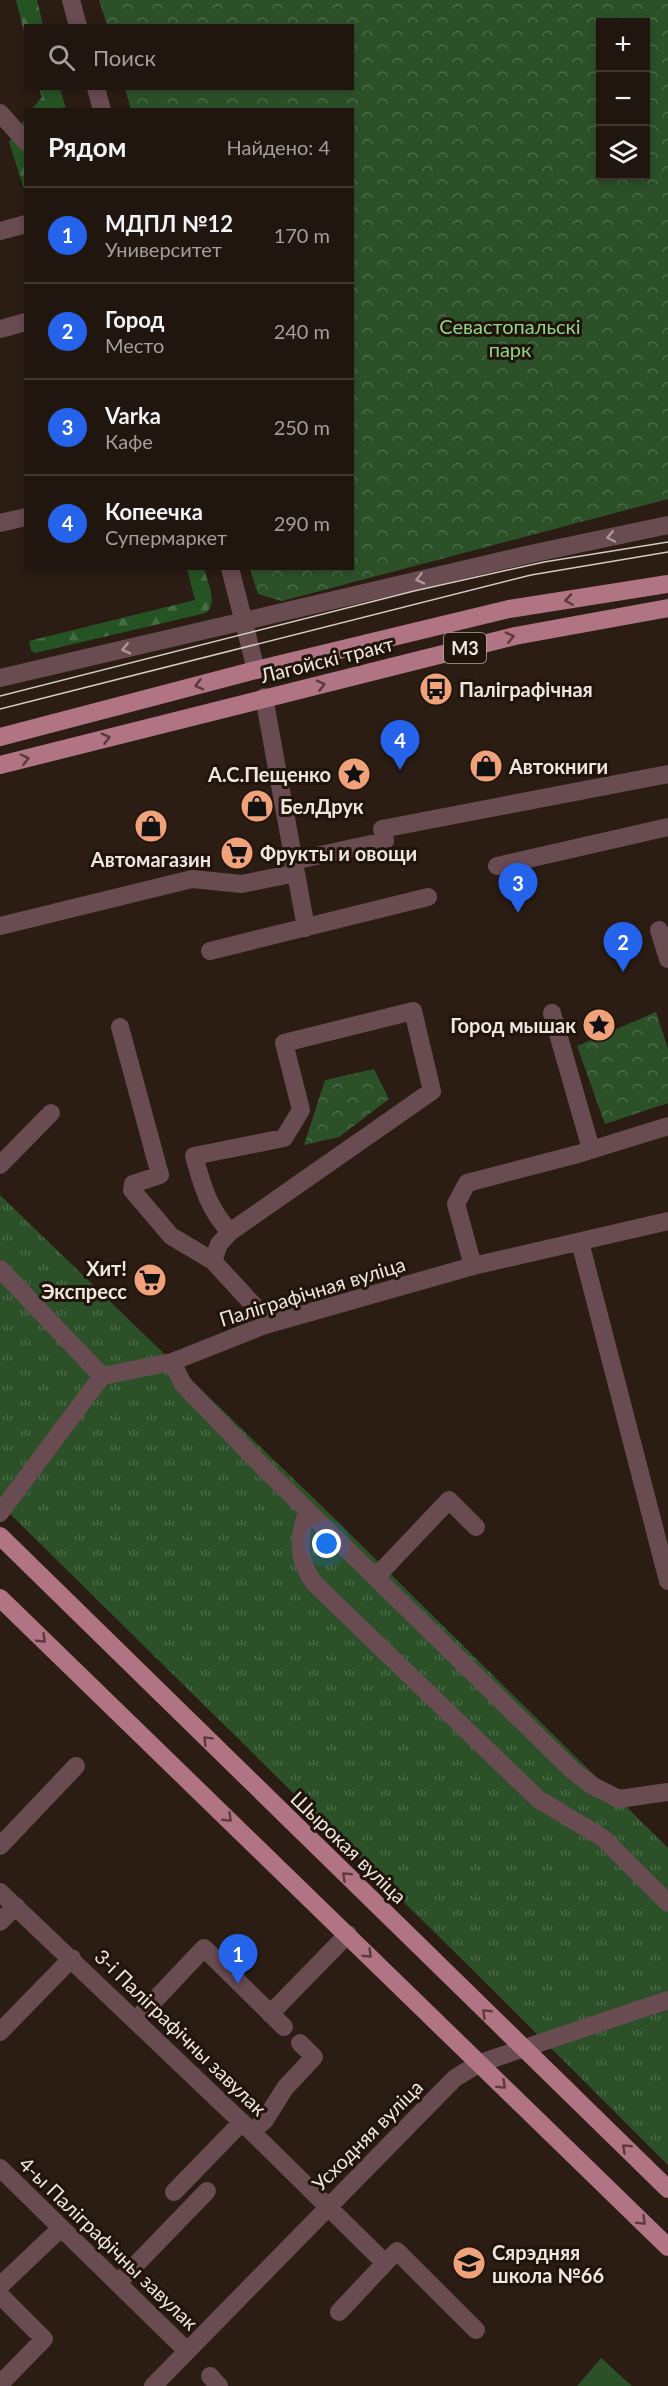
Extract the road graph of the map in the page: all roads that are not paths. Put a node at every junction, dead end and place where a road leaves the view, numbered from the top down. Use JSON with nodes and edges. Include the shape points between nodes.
{"nodes":[{"id":1,"x":71,"y":0,"type":"edge"},
{"id":2,"x":77,"y":24,"type":"edge"},
{"id":3,"x":97,"y":90,"type":"edge"},
{"id":4,"x":101,"y":108,"type":"edge"},
{"id":5,"x":0,"y":113,"type":"edge"},
{"id":6,"x":24,"y":140,"type":"edge"},
{"id":7,"x":24,"y":225,"type":"edge"},
{"id":8,"x":0,"y":231,"type":"edge"},
{"id":9,"x":24,"y":323,"type":"edge"},
{"id":10,"x":0,"y":329,"type":"edge"},
{"id":11,"x":24,"y":517,"type":"edge"},
{"id":12,"x":0,"y":523,"type":"edge"},
{"id":13,"x":668,"y":525,"type":"edge"},
{"id":14,"x":231,"y":570,"type":"edge"},
{"id":15,"x":668,"y":584,"type":"edge"},
{"id":16,"x":668,"y":608,"type":"edge"},
{"id":17,"x":244,"y":620,"type":"junction"},
{"id":18,"x":255,"y":670,"type":"junction"},
{"id":19,"x":0,"y":678,"type":"edge"},
{"id":20,"x":264,"y":697,"type":"junction"},
{"id":21,"x":0,"y":736,"type":"edge"},
{"id":22,"x":0,"y":765,"type":"edge"},
{"id":23,"x":668,"y":774,"type":"edge"},
{"id":24,"x":668,"y":827,"type":"edge"},
{"id":25,"x":497,"y":866,"type":"dead end"},
{"id":26,"x":294,"y":867,"type":"junction"},
{"id":27,"x":428,"y":897,"type":"dead end"},
{"id":28,"x":0,"y":926,"type":"edge"},
{"id":29,"x":306,"y":928,"type":"junction"},
{"id":30,"x":659,"y":930,"type":"dead end"},
{"id":31,"x":210,"y":951,"type":"dead end"},
{"id":32,"x":668,"y":959,"type":"edge"},
{"id":33,"x":552,"y":1012,"type":"dead end"},
{"id":34,"x":120,"y":1027,"type":"dead end"},
{"id":35,"x":51,"y":1113,"type":"dead end"},
{"id":36,"x":668,"y":1126,"type":"edge"},
{"id":37,"x":591,"y":1149,"type":"junction"},
{"id":38,"x":4,"y":1153,"type":"edge"},
{"id":39,"x":668,"y":1221,"type":"edge"},
{"id":40,"x":230,"y":1232,"type":"junction"},
{"id":41,"x":580,"y":1242,"type":"junction"},
{"id":42,"x":213,"y":1261,"type":"junction"},
{"id":43,"x":473,"y":1266,"type":"junction"},
{"id":44,"x":0,"y":1269,"type":"edge"},
{"id":45,"x":266,"y":1325,"type":"junction"},
{"id":46,"x":172,"y":1362,"type":"junction"},
{"id":47,"x":102,"y":1376,"type":"junction"},
{"id":48,"x":308,"y":1510,"type":"junction"},
{"id":49,"x":0,"y":1513,"type":"edge"},
{"id":50,"x":476,"y":1527,"type":"dead end"},
{"id":51,"x":0,"y":1536,"type":"edge"},
{"id":52,"x":376,"y":1577,"type":"junction"},
{"id":53,"x":668,"y":1581,"type":"edge"},
{"id":54,"x":0,"y":1598,"type":"edge"},
{"id":55,"x":76,"y":1766,"type":"dead end"},
{"id":56,"x":668,"y":1792,"type":"edge"},
{"id":57,"x":0,"y":1846,"type":"edge"},
{"id":58,"x":5,"y":1898,"type":"edge"},
{"id":59,"x":668,"y":1903,"type":"edge"},
{"id":60,"x":0,"y":1922,"type":"edge"},
{"id":61,"x":348,"y":1934,"type":"junction"},
{"id":62,"x":72,"y":1958,"type":"junction"},
{"id":63,"x":668,"y":2000,"type":"edge"},
{"id":64,"x":270,"y":2014,"type":"junction"},
{"id":65,"x":136,"y":2020,"type":"junction"},
{"id":66,"x":284,"y":2027,"type":"dead end"},
{"id":67,"x":0,"y":2032,"type":"edge"},
{"id":68,"x":300,"y":2043,"type":"dead end"},
{"id":69,"x":523,"y":2048,"type":"junction"},
{"id":70,"x":480,"y":2063,"type":"junction"},
{"id":71,"x":247,"y":2127,"type":"junction"},
{"id":72,"x":0,"y":2168,"type":"edge"},
{"id":73,"x":668,"y":2189,"type":"edge"},
{"id":74,"x":207,"y":2191,"type":"dead end"},
{"id":75,"x":174,"y":2192,"type":"dead end"},
{"id":76,"x":328,"y":2206,"type":"junction"},
{"id":77,"x":61,"y":2228,"type":"junction"},
{"id":78,"x":668,"y":2247,"type":"edge"},
{"id":79,"x":385,"y":2263,"type":"junction"},
{"id":80,"x":118,"y":2283,"type":"junction"},
{"id":81,"x":2,"y":2298,"type":"edge"},
{"id":82,"x":339,"y":2312,"type":"dead end"},
{"id":83,"x":476,"y":2330,"type":"dead end"},
{"id":84,"x":187,"y":2351,"type":"junction"},
{"id":85,"x":0,"y":2384,"type":"edge"},
{"id":86,"x":153,"y":2386,"type":"edge"}],
"edges":[{"from":1,"to":2,"type":"street"},
{"from":3,"to":4,"type":"street"},
{"from":5,"to":6,"type":"street"},
{"from":7,"to":8,"type":"street"},
{"from":9,"to":10,"type":"street"},
{"from":11,"to":12,"type":"street"},
{"from":13,"to":17,"type":"street","one_way":true},
{"from":14,"to":17,"type":"street"},
{"from":15,"to":18,"type":"main road","name":"Лагойскі тракт","number":"М3","one_way":true,"via":[[509,609]]},
{"from":20,"to":16,"type":"main road","name":"Лагойскі тракт","number":"М3","one_way":true,"via":[[515,636]]},
{"from":17,"to":18,"type":"street"},
{"from":17,"to":19,"type":"street","one_way":true},
{"from":18,"to":20,"type":"main road"},
{"from":18,"to":21,"type":"main road","name":"Лагойскі тракт","number":"М3","one_way":true},
{"from":22,"to":20,"type":"main road","name":"Лагойскі тракт","number":"М3","one_way":true},
{"from":20,"to":26,"type":"street"},
{"from":23,"to":26,"type":"street","via":[[382,829],[385,841]]},
{"from":24,"to":25,"type":"street"},
{"from":26,"to":28,"type":"street","via":[[242,884],[192,879]]},
{"from":26,"to":29,"type":"street"},
{"from":27,"to":29,"type":"street"},
{"from":29,"to":31,"type":"street"},
{"from":30,"to":32,"type":"street"},
{"from":33,"to":37,"type":"street"},
{"from":34,"to":42,"type":"street","via":[[160,1175],[133,1184],[132,1190],[171,1236]]},
{"from":35,"to":38,"type":"street"},
{"from":36,"to":37,"type":"street"},
{"from":37,"to":43,"type":"street","via":[[467,1183],[456,1204]]},
{"from":39,"to":41,"type":"street","name":"Паліграфічная вуліца"},
{"from":40,"to":40,"type":"street","via":[[207,1202],[194,1156],[284,1138],[301,1110],[284,1043],[413,1011],[432,1091]]},
{"from":40,"to":42,"type":"street","via":[[219,1244]]},
{"from":41,"to":43,"type":"street","name":"Паліграфічная вуліца"},
{"from":41,"to":53,"type":"street"},
{"from":42,"to":45,"type":"street","via":[[258,1310]]},
{"from":43,"to":45,"type":"street","name":"Паліграфічная вуліца"},
{"from":44,"to":47,"type":"street"},
{"from":45,"to":46,"type":"street","name":"Паліграфічная вуліца"},
{"from":46,"to":47,"type":"street","name":"Паліграфічная вуліца"},
{"from":46,"to":48,"type":"street","via":[[183,1384]]},
{"from":47,"to":49,"type":"street"},
{"from":48,"to":52,"type":"street"},
{"from":48,"to":59,"type":"street","via":[[301,1527],[300,1552],[303,1566],[315,1584],[537,1799],[603,1838]]},
{"from":50,"to":52,"type":"street","via":[[449,1500]]},
{"from":69,"to":51,"type":"main road","name":"Шырокая вуліца","one_way":true},
{"from":52,"to":56,"type":"street","via":[[572,1770],[593,1786],[619,1799]]},
{"from":54,"to":61,"type":"main road","one_way":true},
{"from":55,"to":57,"type":"street"},
{"from":58,"to":60,"type":"street"},
{"from":58,"to":62,"type":"street","name":"3-і Паліграфічны завулак"},
{"from":61,"to":64,"type":"street"},
{"from":61,"to":70,"type":"main road","one_way":true},
{"from":62,"to":65,"type":"street","name":"3-і Паліграфічны завулак"},
{"from":62,"to":67,"type":"street"},
{"from":63,"to":69,"type":"street","name":"Усходняя вуліца"},
{"from":64,"to":65,"type":"street","via":[[204,1948]]},
{"from":64,"to":66,"type":"street"},
{"from":65,"to":71,"type":"street","name":"3-і Паліграфічны завулак"},
{"from":68,"to":71,"type":"street","via":[[314,2057],[285,2088],[265,2120]]},
{"from":69,"to":70,"type":"street","name":"Усходняя вуліца"},
{"from":73,"to":69,"type":"main road","name":"Шырокая вуліца","one_way":true},
{"from":70,"to":76,"type":"street","name":"Усходняя вуліца","via":[[455,2078]]},
{"from":70,"to":78,"type":"main road","one_way":true},
{"from":71,"to":75,"type":"street"},
{"from":71,"to":76,"type":"street","name":"3-і Паліграфічны завулак"},
{"from":72,"to":77,"type":"street","name":"4-ы Паліграфічны завулак"},
{"from":74,"to":80,"type":"street"},
{"from":76,"to":79,"type":"street","name":"3-і Паліграфічны завулак"},
{"from":76,"to":84,"type":"street","name":"Усходняя вуліца"},
{"from":77,"to":80,"type":"street","name":"4-ы Паліграфічны завулак"},
{"from":77,"to":81,"type":"street"},
{"from":79,"to":82,"type":"street"},
{"from":79,"to":83,"type":"street","via":[[397,2251]]},
{"from":80,"to":84,"type":"street","name":"4-ы Паліграфічны завулак"},
{"from":81,"to":85,"type":"street","via":[[44,2339]]},
{"from":84,"to":86,"type":"street","name":"Усходняя вуліца"}]}
